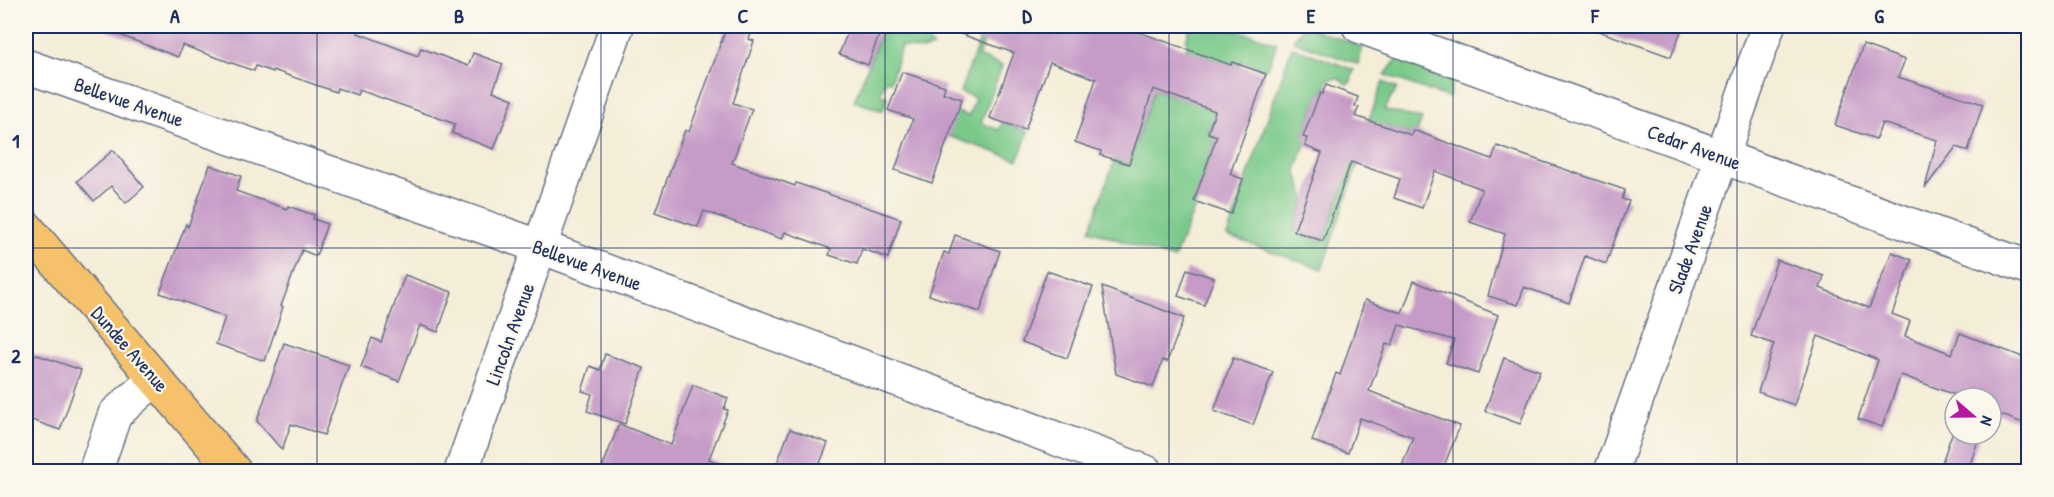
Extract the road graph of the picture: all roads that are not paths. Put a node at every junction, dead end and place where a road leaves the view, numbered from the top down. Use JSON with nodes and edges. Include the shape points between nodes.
{"nodes":[{"id":1,"x":617,"y":26,"type":"edge"},
{"id":2,"x":1359,"y":26,"type":"edge"},
{"id":3,"x":1768,"y":26,"type":"edge"},
{"id":4,"x":26,"y":66,"type":"edge"},
{"id":5,"x":1723,"y":157,"type":"junction"},
{"id":6,"x":26,"y":227,"type":"edge"},
{"id":7,"x":541,"y":247,"type":"junction"},
{"id":8,"x":2028,"y":267,"type":"edge"},
{"id":9,"x":155,"y":379,"type":"junction"},
{"id":10,"x":95,"y":471,"type":"edge"},
{"id":11,"x":235,"y":471,"type":"edge"},
{"id":12,"x":461,"y":471,"type":"edge"},
{"id":13,"x":1146,"y":471,"type":"edge"},
{"id":14,"x":1611,"y":471,"type":"edge"}],
"edges":[{"from":1,"to":7,"type":"street","name":"Lincoln Avenue"},
{"from":2,"to":5,"type":"street","name":"Cedar Avenue"},
{"from":3,"to":5,"type":"street","name":"Slade Avenue"},
{"from":4,"to":7,"type":"street","name":"Bellevue Avenue"},
{"from":5,"to":8,"type":"street","name":"Cedar Avenue"},
{"from":5,"to":14,"type":"street","name":"Slade Avenue"},
{"from":6,"to":9,"type":"main road","name":"Dundee Avenue"},
{"from":7,"to":12,"type":"street","name":"Lincoln Avenue"},
{"from":7,"to":13,"type":"street","name":"Bellevue Avenue"},
{"from":9,"to":10,"type":"street","via":[[115,414]]},
{"from":9,"to":11,"type":"main road","name":"Dundee Avenue"}]}
